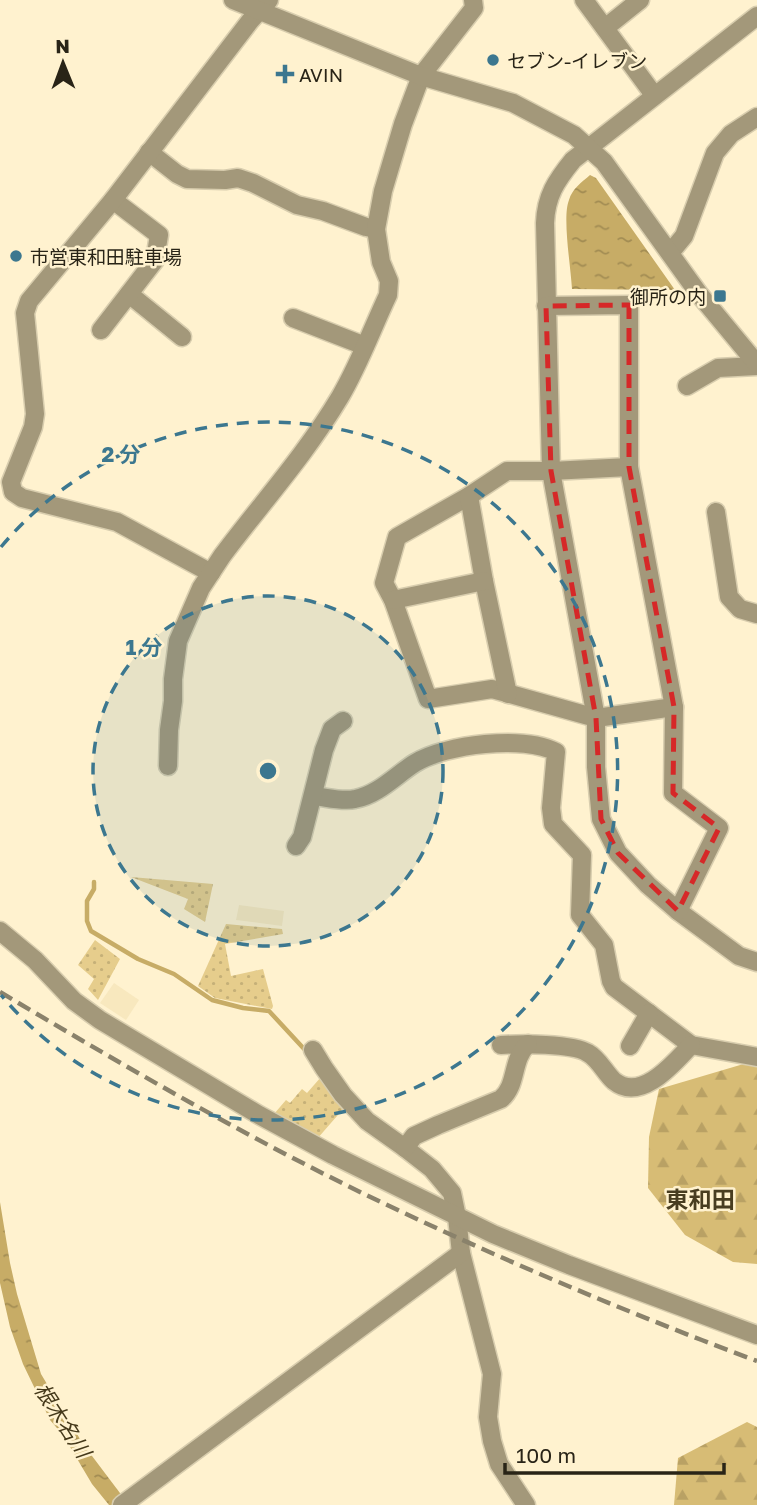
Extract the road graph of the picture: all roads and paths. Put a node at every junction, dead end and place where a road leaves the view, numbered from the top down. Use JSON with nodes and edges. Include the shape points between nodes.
{"nodes":[{"id":1,"x":233,"y":0,"type":"edge"},
{"id":2,"x":473,"y":0,"type":"edge"},
{"id":3,"x":584,"y":0,"type":"edge"},
{"id":4,"x":640,"y":0,"type":"edge"},
{"id":5,"x":753,"y":0,"type":"edge"},
{"id":6,"x":264,"y":5,"type":"edge"},
{"id":7,"x":757,"y":6,"type":"edge"},
{"id":8,"x":757,"y":16,"type":"edge"},
{"id":9,"x":605,"y":28,"type":"junction"},
{"id":10,"x":421,"y":76,"type":"junction"},
{"id":11,"x":654,"y":95,"type":"junction"},
{"id":12,"x":757,"y":117,"type":"edge"},
{"id":13,"x":589,"y":148,"type":"junction"},
{"id":14,"x":149,"y":152,"type":"junction"},
{"id":15,"x":113,"y":200,"type":"junction"},
{"id":16,"x":376,"y":229,"type":"junction"},
{"id":17,"x":670,"y":253,"type":"junction"},
{"id":18,"x":129,"y":294,"type":"junction"},
{"id":19,"x":546,"y":306,"type":"junction"},
{"id":20,"x":293,"y":318,"type":"dead end"},
{"id":21,"x":101,"y":330,"type":"dead end"},
{"id":22,"x":182,"y":337,"type":"dead end"},
{"id":23,"x":365,"y":346,"type":"junction"},
{"id":24,"x":757,"y":365,"type":"edge"},
{"id":25,"x":687,"y":386,"type":"dead end"},
{"id":26,"x":629,"y":467,"type":"junction"},
{"id":27,"x":551,"y":471,"type":"junction"},
{"id":28,"x":469,"y":496,"type":"junction"},
{"id":29,"x":716,"y":512,"type":"dead end"},
{"id":30,"x":211,"y":573,"type":"junction"},
{"id":31,"x":484,"y":581,"type":"junction"},
{"id":32,"x":394,"y":600,"type":"junction"},
{"id":33,"x":757,"y":614,"type":"edge"},
{"id":34,"x":508,"y":694,"type":"junction"},
{"id":35,"x":674,"y":707,"type":"junction"},
{"id":36,"x":596,"y":718,"type":"junction"},
{"id":37,"x":343,"y":721,"type":"dead end"},
{"id":38,"x":168,"y":766,"type":"dead end"},
{"id":39,"x":313,"y":796,"type":"junction"},
{"id":40,"x":296,"y":846,"type":"dead end"},
{"id":41,"x":678,"y":911,"type":"junction"},
{"id":42,"x":0,"y":932,"type":"edge"},
{"id":43,"x":757,"y":962,"type":"edge"},
{"id":44,"x":649,"y":1013,"type":"junction"},
{"id":45,"x":528,"y":1044,"type":"junction"},
{"id":46,"x":501,"y":1045,"type":"dead end"},
{"id":47,"x":691,"y":1045,"type":"junction"},
{"id":48,"x":630,"y":1046,"type":"dead end"},
{"id":49,"x":313,"y":1050,"type":"dead end"},
{"id":50,"x":757,"y":1057,"type":"edge"},
{"id":51,"x":405,"y":1148,"type":"junction"},
{"id":52,"x":457,"y":1217,"type":"junction"},
{"id":53,"x":461,"y":1253,"type":"junction"},
{"id":54,"x":757,"y":1335,"type":"edge"},
{"id":55,"x":122,"y":1505,"type":"edge"},
{"id":56,"x":526,"y":1505,"type":"edge"}],
"edges":[{"from":1,"to":6,"type":"street"},
{"from":2,"to":10,"type":"street","via":[[474,8]]},
{"from":3,"to":9,"type":"street"},
{"from":4,"to":9,"type":"street"},
{"from":5,"to":7,"type":"street"},
{"from":6,"to":10,"type":"street"},
{"from":6,"to":14,"type":"street"},
{"from":8,"to":11,"type":"street"},
{"from":9,"to":11,"type":"street"},
{"from":10,"to":13,"type":"street","via":[[513,103],[575,135]]},
{"from":10,"to":16,"type":"street","via":[[383,191]]},
{"from":11,"to":13,"type":"street"},
{"from":12,"to":17,"type":"street","via":[[731,134],[715,153],[684,236]]},
{"from":13,"to":17,"type":"street"},
{"from":13,"to":19,"type":"street","via":[[555,182],[545,207]]},
{"from":14,"to":15,"type":"street"},
{"from":14,"to":16,"type":"street","via":[[187,178],[238,178],[297,205]]},
{"from":15,"to":18,"type":"street","via":[[159,235],[155,260]]},
{"from":15,"to":30,"type":"street","via":[[29,301],[25,313],[35,414],[11,482],[13,492],[117,522]]},
{"from":16,"to":23,"type":"street","via":[[389,289]]},
{"from":17,"to":24,"type":"street"},
{"from":18,"to":21,"type":"street"},
{"from":18,"to":22,"type":"street"},
{"from":19,"to":26,"type":"street","via":[[629,305]]},
{"from":19,"to":27,"type":"street"},
{"from":20,"to":23,"type":"street"},
{"from":23,"to":30,"type":"street","via":[[340,396],[305,448]]},
{"from":24,"to":25,"type":"street","via":[[718,368]]},
{"from":26,"to":27,"type":"street"},
{"from":26,"to":35,"type":"street"},
{"from":27,"to":28,"type":"street","via":[[507,471]]},
{"from":27,"to":36,"type":"street"},
{"from":28,"to":31,"type":"street"},
{"from":28,"to":32,"type":"street","via":[[397,537],[384,583]]},
{"from":29,"to":33,"type":"street","via":[[729,597],[740,609]]},
{"from":30,"to":38,"type":"street","via":[[178,641]]},
{"from":31,"to":32,"type":"street"},
{"from":31,"to":34,"type":"street"},
{"from":32,"to":34,"type":"street","via":[[428,699],[492,689]]},
{"from":34,"to":36,"type":"street"},
{"from":35,"to":36,"type":"street"},
{"from":35,"to":41,"type":"street","via":[[673,793],[719,828]]},
{"from":36,"to":41,"type":"street","via":[[601,819],[618,852]]},
{"from":37,"to":39,"type":"street","via":[[332,729]]},
{"from":39,"to":40,"type":"street"},
{"from":39,"to":44,"type":"street","via":[[355,799],[376,791],[417,762],[469,746],[509,743],[556,752],[553,824],[582,855],[580,915],[604,945],[614,987]]},
{"from":41,"to":43,"type":"street","via":[[739,956]]},
{"from":42,"to":52,"type":"street","via":[[100,1020],[332,1156]]},
{"from":44,"to":47,"type":"street"},
{"from":44,"to":48,"type":"street"},
{"from":45,"to":46,"type":"street"},
{"from":45,"to":47,"type":"street","via":[[589,1053],[615,1081],[635,1087],[664,1073]]},
{"from":45,"to":51,"type":"street","via":[[518,1057],[508,1093],[414,1136]]},
{"from":47,"to":50,"type":"street"},
{"from":49,"to":51,"type":"street","via":[[342,1096]]},
{"from":51,"to":52,"type":"street","via":[[432,1169],[452,1193]]},
{"from":52,"to":53,"type":"street"},
{"from":52,"to":54,"type":"street","via":[[569,1265]]},
{"from":53,"to":55,"type":"street"},
{"from":53,"to":56,"type":"street","via":[[492,1374],[488,1417],[492,1440],[499,1464]]}]}
